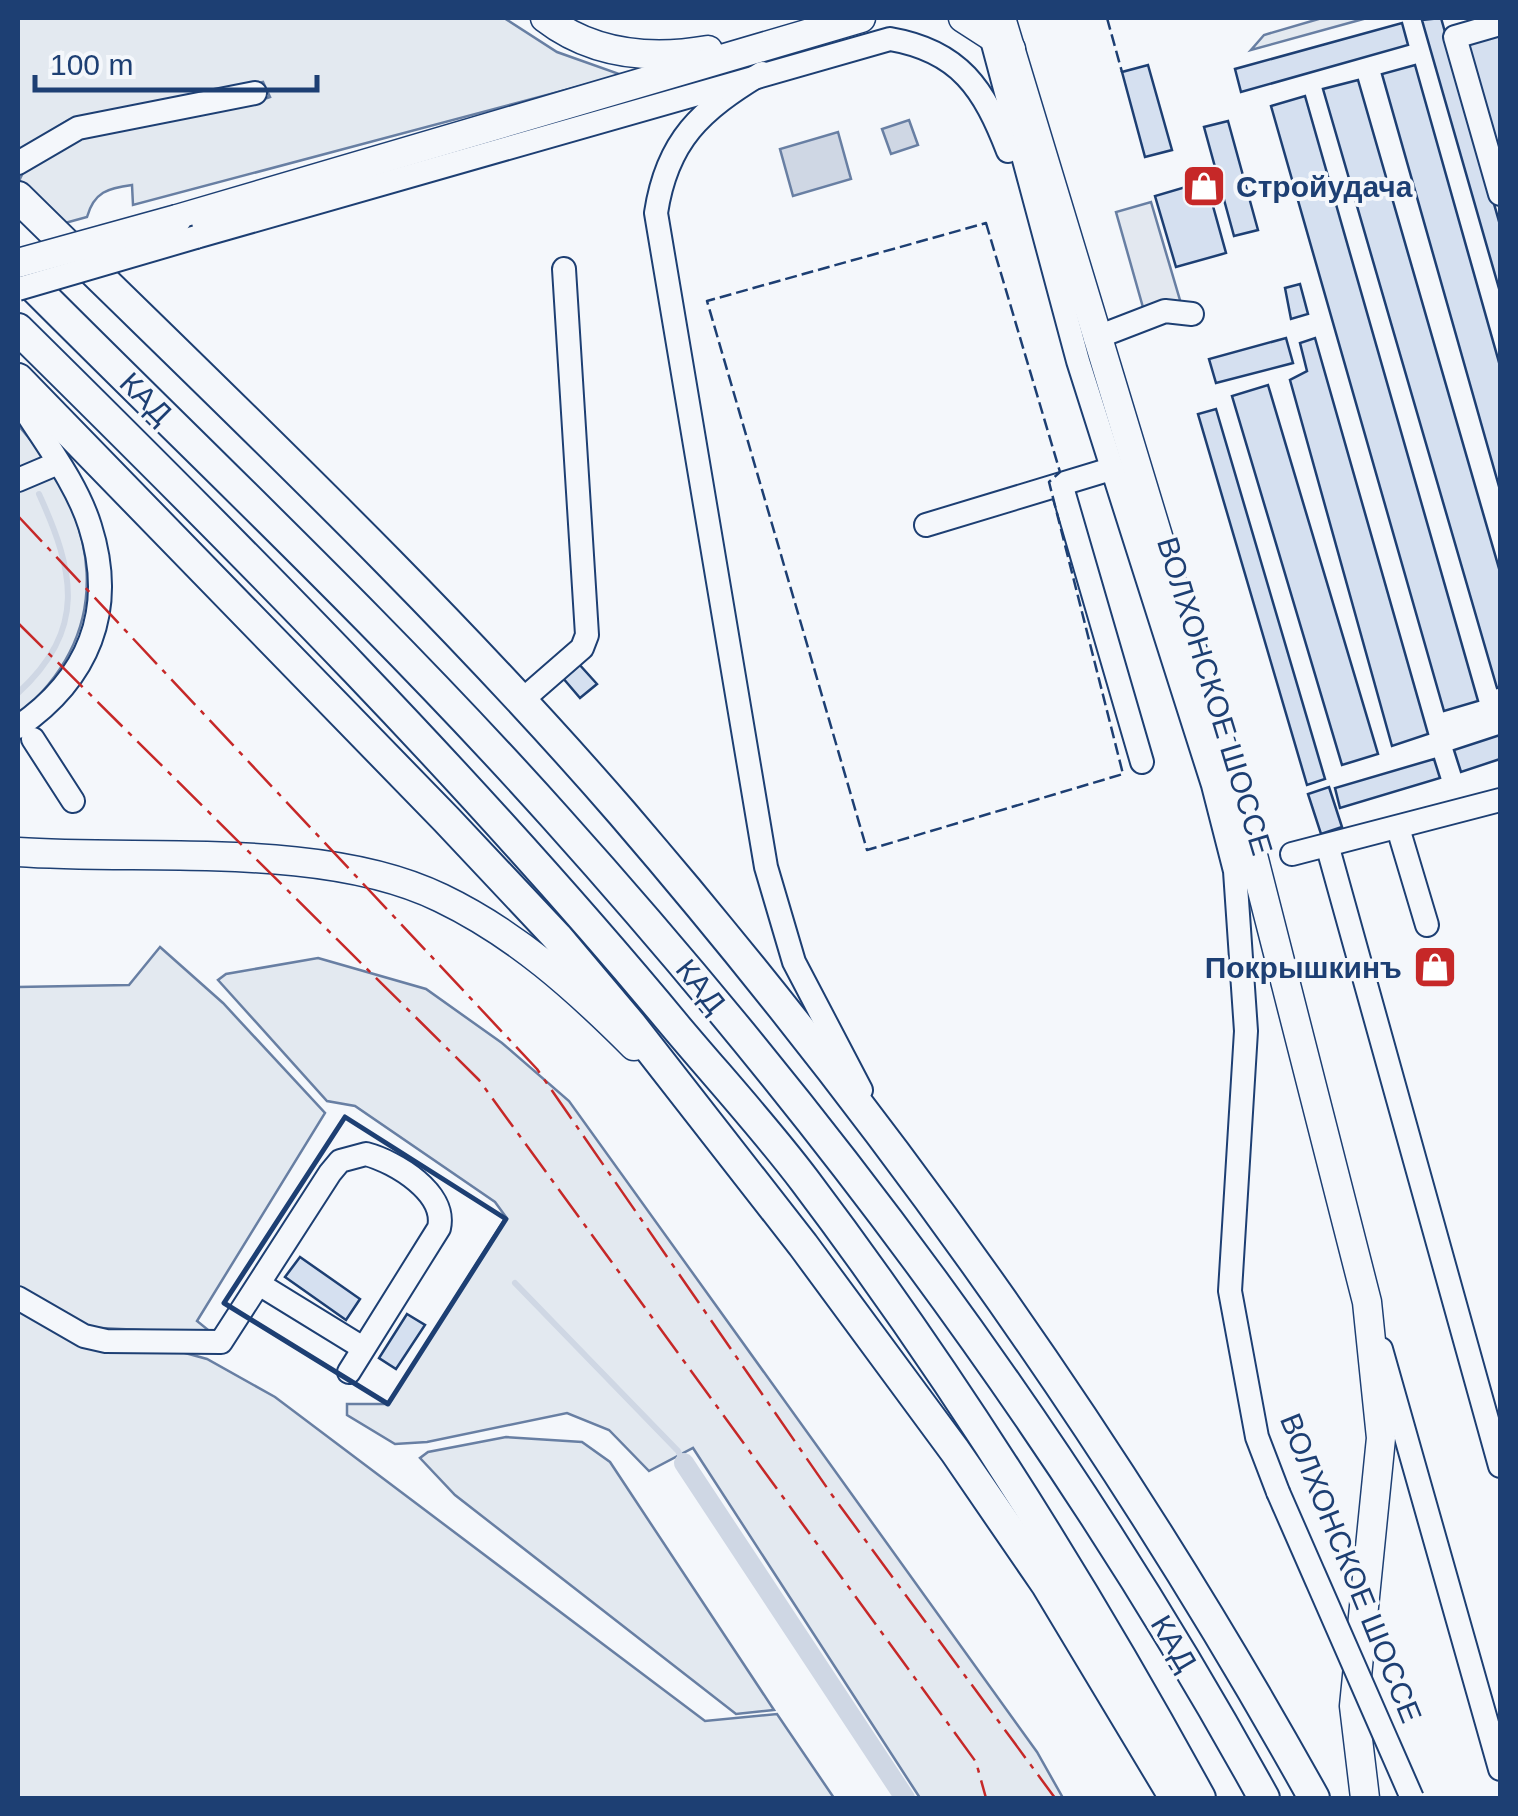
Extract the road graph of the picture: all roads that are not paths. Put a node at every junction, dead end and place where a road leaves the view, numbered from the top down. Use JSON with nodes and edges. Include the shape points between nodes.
{"nodes":[{"id":1,"x":545,"y":18,"type":"edge"},
{"id":2,"x":861,"y":18,"type":"edge"},
{"id":3,"x":962,"y":18,"type":"edge"},
{"id":4,"x":1500,"y":24,"type":"edge"},
{"id":5,"x":997,"y":30,"type":"edge"},
{"id":6,"x":789,"y":40,"type":"junction"},
{"id":7,"x":762,"y":74,"type":"junction"},
{"id":8,"x":256,"y":93,"type":"dead end"},
{"id":9,"x":18,"y":162,"type":"edge"},
{"id":10,"x":1500,"y":194,"type":"edge"},
{"id":11,"x":18,"y":197,"type":"edge"},
{"id":12,"x":186,"y":228,"type":"junction"},
{"id":13,"x":1047,"y":252,"type":"junction"},
{"id":14,"x":18,"y":263,"type":"edge"},
{"id":15,"x":564,"y":269,"type":"dead end"},
{"id":16,"x":18,"y":272,"type":"edge"},
{"id":17,"x":18,"y":288,"type":"edge"},
{"id":18,"x":1192,"y":314,"type":"dead end"},
{"id":19,"x":18,"y":328,"type":"edge"},
{"id":20,"x":1096,"y":338,"type":"junction"},
{"id":21,"x":18,"y":379,"type":"edge"},
{"id":22,"x":18,"y":399,"type":"edge"},
{"id":23,"x":51,"y":466,"type":"dead end"},
{"id":24,"x":1111,"y":469,"type":"junction"},
{"id":25,"x":18,"y":480,"type":"edge"},
{"id":26,"x":1062,"y":487,"type":"junction"},
{"id":27,"x":926,"y":526,"type":"dead end"},
{"id":28,"x":528,"y":695,"type":"dead end"},
{"id":29,"x":25,"y":733,"type":"edge"},
{"id":30,"x":1142,"y":762,"type":"dead end"},
{"id":31,"x":1500,"y":800,"type":"edge"},
{"id":32,"x":73,"y":802,"type":"dead end"},
{"id":33,"x":1398,"y":828,"type":"junction"},
{"id":34,"x":1328,"y":848,"type":"junction"},
{"id":35,"x":18,"y":852,"type":"edge"},
{"id":36,"x":1292,"y":854,"type":"dead end"},
{"id":37,"x":1427,"y":925,"type":"dead end"},
{"id":38,"x":700,"y":1112,"type":"junction"},
{"id":39,"x":886,"y":1136,"type":"junction"},
{"id":40,"x":259,"y":1284,"type":"junction"},
{"id":41,"x":18,"y":1298,"type":"edge"},
{"id":42,"x":1367,"y":1302,"type":"junction"},
{"id":43,"x":363,"y":1348,"type":"junction"},
{"id":44,"x":348,"y":1372,"type":"dead end"},
{"id":45,"x":1494,"y":1418,"type":"edge"},
{"id":46,"x":1500,"y":1466,"type":"edge"},
{"id":47,"x":1500,"y":1769,"type":"edge"},
{"id":48,"x":1175,"y":1798,"type":"edge"},
{"id":49,"x":1200,"y":1798,"type":"edge"},
{"id":50,"x":1264,"y":1798,"type":"edge"},
{"id":51,"x":1314,"y":1798,"type":"edge"},
{"id":52,"x":1365,"y":1798,"type":"edge"},
{"id":53,"x":1412,"y":1798,"type":"edge"}],
"edges":[{"from":1,"to":6,"type":"main road","via":[[600,49],[638,55]]},
{"from":2,"to":6,"type":"main road"},
{"from":3,"to":5,"type":"main road"},
{"from":4,"to":10,"type":"street","via":[[1455,37]]},
{"from":5,"to":13,"type":"street","name":"ВОЛХОНСКОЕ ШОССЕ"},
{"from":5,"to":20,"type":"main road","name":"ВОЛХОНСКОЕ ШОССЕ"},
{"from":6,"to":12,"type":"main road"},
{"from":7,"to":12,"type":"street"},
{"from":7,"to":13,"type":"street","via":[[890,39],[946,57],[961,68],[1000,129]]},
{"from":7,"to":39,"type":"street","via":[[713,103],[684,136],[660,184],[656,213],[766,868],[794,962]]},
{"from":8,"to":9,"type":"street","via":[[78,128]]},
{"from":11,"to":39,"type":"highway","via":[[524,705],[690,894]]},
{"from":12,"to":14,"type":"main road","bridge":true},
{"from":12,"to":17,"type":"street","bridge":true},
{"from":13,"to":24,"type":"street","name":"ВОЛХОНСКОЕ ШОССЕ"},
{"from":15,"to":28,"type":"street","via":[[586,635],[582,648]]},
{"from":16,"to":50,"type":"highway","name":"КАД","via":[[277,527],[551,812],[702,987],[977,1336],[1144,1594]]},
{"from":18,"to":20,"type":"street","via":[[1166,312]]},
{"from":19,"to":49,"type":"highway","name":"КАД","via":[[396,709],[629,970],[804,1180],[1066,1565]]},
{"from":20,"to":42,"type":"main road","name":"ВОЛХОНСКОЕ ШОССЕ","via":[[1244,820]]},
{"from":21,"to":38,"type":"highway","via":[[557,937]]},
{"from":22,"to":29,"type":"street","via":[[90,525],[100,584],[88,655]]},
{"from":23,"to":25,"type":"street"},
{"from":24,"to":26,"type":"street"},
{"from":24,"to":53,"type":"street","name":"ВОЛХОНСКОЕ ШОССЕ","bridge":true,"via":[[1235,871],[1246,1031],[1230,1292],[1257,1437]]},
{"from":26,"to":27,"type":"street"},
{"from":26,"to":30,"type":"street"},
{"from":29,"to":32,"type":"street"},
{"from":31,"to":33,"type":"street"},
{"from":33,"to":34,"type":"street"},
{"from":33,"to":37,"type":"street"},
{"from":34,"to":36,"type":"street"},
{"from":34,"to":45,"type":"street"},
{"from":35,"to":38,"type":"main road","via":[[296,862],[438,896],[510,936],[566,980]]},
{"from":38,"to":48,"type":"highway","via":[[965,1466],[1047,1585]]},
{"from":39,"to":51,"type":"highway","via":[[1113,1463]]},
{"from":40,"to":41,"type":"street","via":[[221,1342],[84,1336]]},
{"from":40,"to":43,"type":"street"},
{"from":40,"to":43,"type":"street","via":[[340,1161],[366,1154],[392,1166],[428,1193],[442,1215]]},
{"from":42,"to":47,"type":"street","name":"ВОЛХОНСКОЕ ШОССЕ"},
{"from":42,"to":52,"type":"main road","via":[[1381,1438],[1354,1706]]},
{"from":43,"to":44,"type":"street"},
{"from":45,"to":46,"type":"street"}]}
